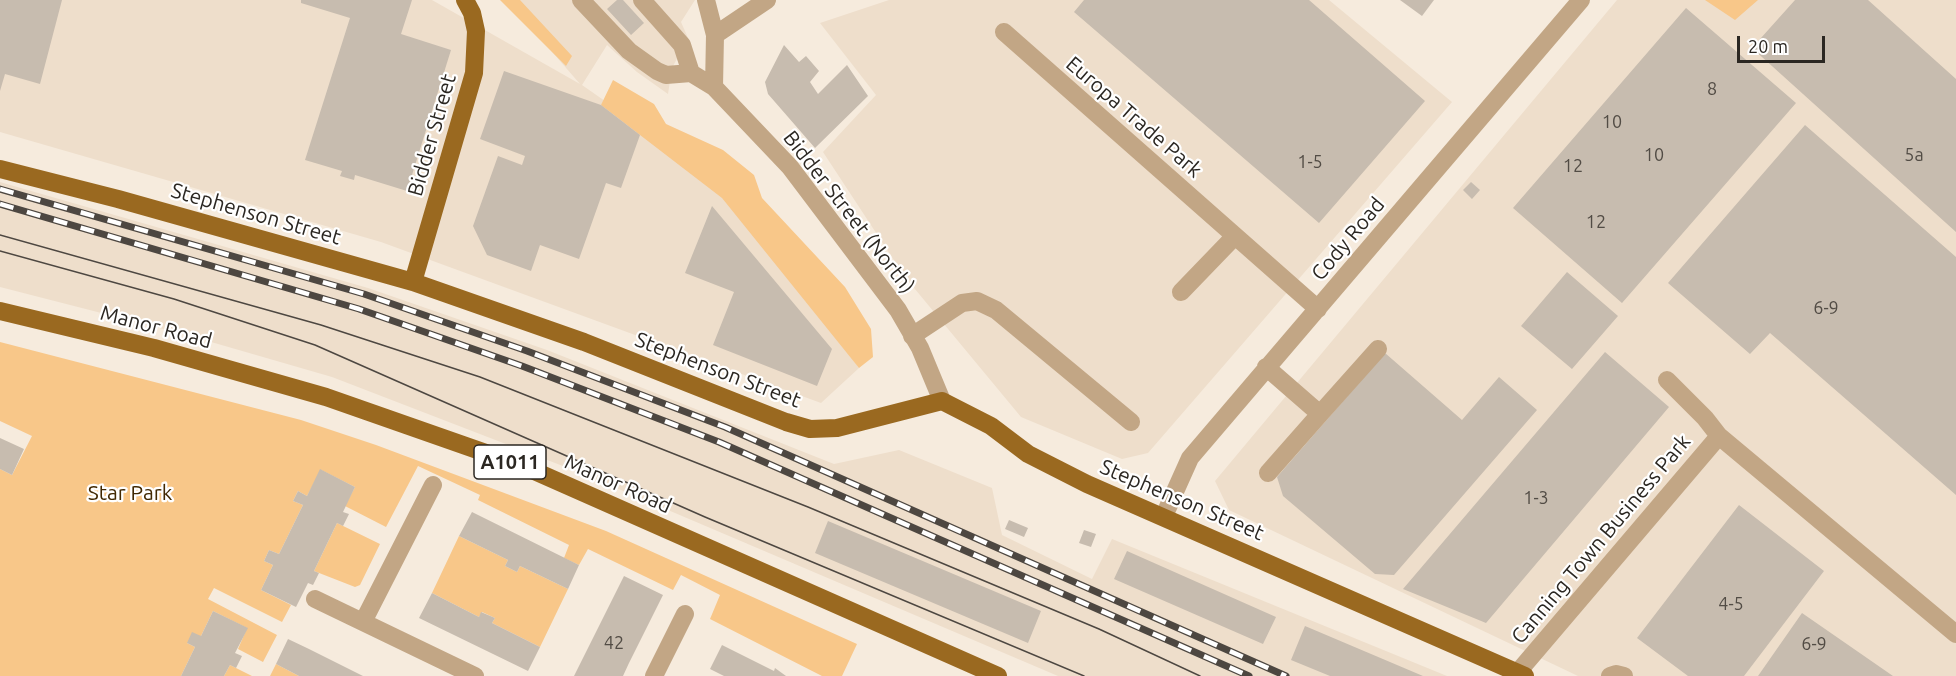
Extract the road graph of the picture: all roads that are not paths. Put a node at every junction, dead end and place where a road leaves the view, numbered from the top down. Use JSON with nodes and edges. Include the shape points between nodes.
{"nodes":[{"id":1,"x":465,"y":0,"type":"edge"},
{"id":2,"x":581,"y":0,"type":"edge"},
{"id":3,"x":642,"y":0,"type":"edge"},
{"id":4,"x":706,"y":0,"type":"edge"},
{"id":5,"x":767,"y":0,"type":"edge"},
{"id":6,"x":1575,"y":2,"type":"edge"},
{"id":7,"x":1004,"y":32,"type":"dead end"},
{"id":8,"x":715,"y":35,"type":"junction"},
{"id":9,"x":691,"y":73,"type":"junction"},
{"id":10,"x":714,"y":87,"type":"junction"},
{"id":11,"x":0,"y":169,"type":"edge"},
{"id":12,"x":1235,"y":236,"type":"junction"},
{"id":13,"x":413,"y":282,"type":"junction"},
{"id":14,"x":1181,"y":292,"type":"dead end"},
{"id":15,"x":1318,"y":309,"type":"junction"},
{"id":16,"x":0,"y":310,"type":"edge"},
{"id":17,"x":912,"y":336,"type":"junction"},
{"id":18,"x":1378,"y":349,"type":"dead end"},
{"id":19,"x":1266,"y":367,"type":"junction"},
{"id":20,"x":1667,"y":380,"type":"dead end"},
{"id":21,"x":942,"y":401,"type":"junction"},
{"id":22,"x":1320,"y":414,"type":"junction"},
{"id":23,"x":1131,"y":422,"type":"dead end"},
{"id":24,"x":1719,"y":436,"type":"junction"},
{"id":25,"x":1268,"y":473,"type":"dead end"},
{"id":26,"x":433,"y":484,"type":"dead end"},
{"id":27,"x":1164,"y":516,"type":"junction"},
{"id":28,"x":315,"y":599,"type":"dead end"},
{"id":29,"x":684,"y":614,"type":"dead end"},
{"id":30,"x":363,"y":622,"type":"junction"},
{"id":31,"x":1956,"y":634,"type":"edge"},
{"id":32,"x":1522,"y":674,"type":"edge"},
{"id":33,"x":474,"y":676,"type":"edge"},
{"id":34,"x":654,"y":676,"type":"edge"},
{"id":35,"x":998,"y":676,"type":"edge"},
{"id":36,"x":1610,"y":676,"type":"edge"},
{"id":37,"x":1624,"y":676,"type":"edge"}],
"edges":[{"from":1,"to":13,"type":"main road","name":"Bidder Street","via":[[476,31],[474,73]]},
{"from":2,"to":9,"type":"street","via":[[629,51],[657,71],[666,75]]},
{"from":3,"to":9,"type":"street","via":[[682,45]]},
{"from":4,"to":8,"type":"street"},
{"from":5,"to":8,"type":"street"},
{"from":6,"to":15,"type":"street","name":"Cody Road"},
{"from":7,"to":12,"type":"street","name":"Europa Trade Park"},
{"from":8,"to":10,"type":"street"},
{"from":9,"to":10,"type":"street","name":"Bidder Street (North)"},
{"from":10,"to":17,"type":"street","name":"Bidder Street (North)","via":[[790,167],[872,275]]},
{"from":11,"to":13,"type":"main road","name":"Stephenson Street","via":[[118,198]]},
{"from":12,"to":14,"type":"street"},
{"from":12,"to":15,"type":"street","name":"Europa Trade Park"},
{"from":13,"to":21,"type":"main road","name":"Stephenson Street","via":[[584,342],[810,429],[837,428]]},
{"from":15,"to":19,"type":"street","name":"Cody Road"},
{"from":16,"to":35,"type":"main road","name":"Manor Road","number":"A1011","via":[[326,397],[523,466]]},
{"from":17,"to":21,"type":"street","name":"Bidder Street (North)"},
{"from":17,"to":23,"type":"street","via":[[962,303],[977,301],[996,310]]},
{"from":18,"to":22,"type":"street"},
{"from":19,"to":22,"type":"street"},
{"from":19,"to":27,"type":"street","name":"Cody Road","via":[[1190,458]]},
{"from":20,"to":24,"type":"street","name":"Canning Town Business Park"},
{"from":21,"to":27,"type":"main road","name":"Stephenson Street","via":[[991,426],[1038,459]]},
{"from":22,"to":25,"type":"street"},
{"from":24,"to":31,"type":"street","name":"Canning Town Business Park"},
{"from":24,"to":32,"type":"street","name":"Canning Town Business Park"},
{"from":26,"to":30,"type":"street"},
{"from":27,"to":32,"type":"main road","name":"Stephenson Street"},
{"from":28,"to":30,"type":"street"},
{"from":29,"to":34,"type":"street"},
{"from":30,"to":33,"type":"street"},
{"from":36,"to":37,"type":"street"}]}
